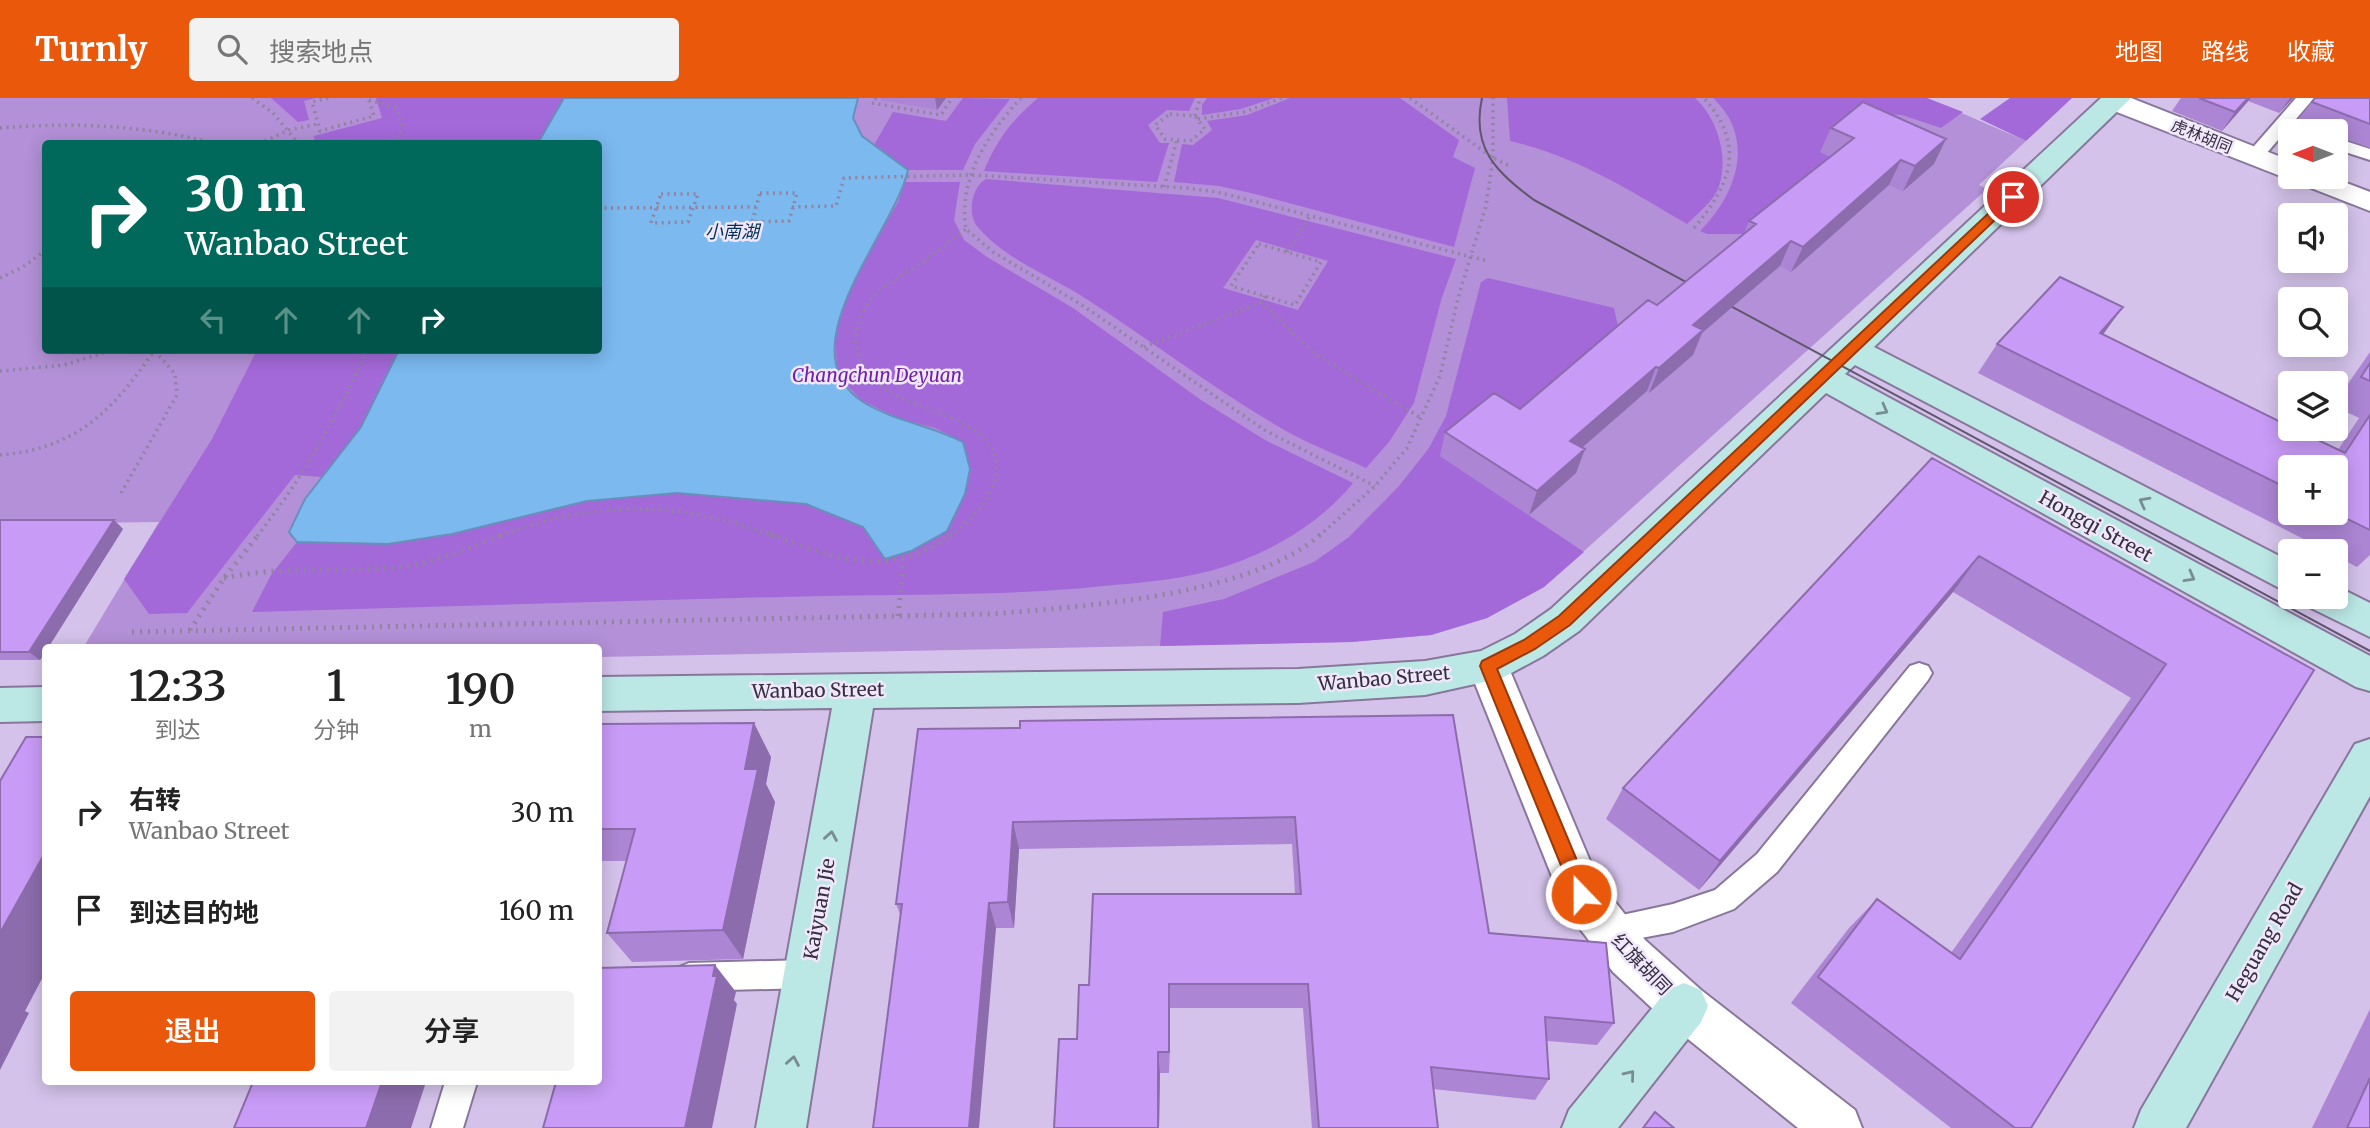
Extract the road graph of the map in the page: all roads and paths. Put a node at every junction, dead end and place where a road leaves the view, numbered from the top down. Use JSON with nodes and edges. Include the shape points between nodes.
{"nodes":[{"id":1,"x":252,"y":98,"type":"edge"},
{"id":2,"x":327,"y":98,"type":"edge"},
{"id":3,"x":876,"y":98,"type":"edge"},
{"id":4,"x":952,"y":98,"type":"edge"},
{"id":5,"x":1021,"y":98,"type":"edge"},
{"id":6,"x":1200,"y":98,"type":"edge"},
{"id":7,"x":1282,"y":98,"type":"edge"},
{"id":8,"x":1410,"y":98,"type":"edge"},
{"id":9,"x":1493,"y":98,"type":"edge"},
{"id":10,"x":1704,"y":98,"type":"edge"},
{"id":11,"x":2305,"y":98,"type":"edge"},
{"id":12,"x":368,"y":99,"type":"edge"},
{"id":13,"x":2116,"y":100,"type":"edge"},
{"id":14,"x":1196,"y":117,"type":"junction"},
{"id":15,"x":2287,"y":119,"type":"edge"},
{"id":16,"x":318,"y":124,"type":"junction"},
{"id":17,"x":0,"y":128,"type":"edge"},
{"id":18,"x":289,"y":130,"type":"junction"},
{"id":19,"x":2278,"y":130,"type":"edge"},
{"id":20,"x":202,"y":140,"type":"edge"},
{"id":21,"x":268,"y":140,"type":"edge"},
{"id":22,"x":296,"y":140,"type":"edge"},
{"id":23,"x":398,"y":140,"type":"edge"},
{"id":24,"x":1177,"y":140,"type":"junction"},
{"id":25,"x":2348,"y":147,"type":"edge"},
{"id":26,"x":2370,"y":155,"type":"edge"},
{"id":27,"x":2254,"y":156,"type":"junction"},
{"id":28,"x":1493,"y":159,"type":"junction"},
{"id":29,"x":2278,"y":166,"type":"edge"},
{"id":30,"x":1512,"y":167,"type":"dead end"},
{"id":31,"x":972,"y":175,"type":"junction"},
{"id":32,"x":1164,"y":187,"type":"junction"},
{"id":33,"x":2336,"y":189,"type":"edge"},
{"id":34,"x":2370,"y":202,"type":"edge"},
{"id":35,"x":757,"y":207,"type":"junction"},
{"id":36,"x":792,"y":207,"type":"junction"},
{"id":37,"x":602,"y":208,"type":"edge"},
{"id":38,"x":656,"y":208,"type":"junction"},
{"id":39,"x":693,"y":208,"type":"junction"},
{"id":40,"x":1310,"y":216,"type":"junction"},
{"id":41,"x":1694,"y":228,"type":"dead end"},
{"id":42,"x":966,"y":229,"type":"junction"},
{"id":43,"x":1287,"y":252,"type":"junction"},
{"id":44,"x":42,"y":253,"type":"edge"},
{"id":45,"x":1472,"y":258,"type":"junction"},
{"id":46,"x":1488,"y":261,"type":"dead end"},
{"id":47,"x":0,"y":278,"type":"edge"},
{"id":48,"x":1265,"y":296,"type":"junction"},
{"id":49,"x":1261,"y":302,"type":"junction"},
{"id":50,"x":1143,"y":348,"type":"junction"},
{"id":51,"x":1852,"y":349,"type":"junction"},
{"id":52,"x":100,"y":354,"type":"edge"},
{"id":53,"x":152,"y":354,"type":"edge"},
{"id":54,"x":157,"y":354,"type":"edge"},
{"id":55,"x":366,"y":354,"type":"edge"},
{"id":56,"x":0,"y":371,"type":"edge"},
{"id":57,"x":1823,"y":377,"type":"junction"},
{"id":58,"x":1421,"y":418,"type":"junction"},
{"id":59,"x":0,"y":455,"type":"edge"},
{"id":60,"x":1375,"y":486,"type":"junction"},
{"id":61,"x":121,"y":493,"type":"dead end"},
{"id":62,"x":904,"y":561,"type":"junction"},
{"id":63,"x":2278,"y":572,"type":"edge"},
{"id":64,"x":224,"y":578,"type":"junction"},
{"id":65,"x":2347,"y":609,"type":"edge"},
{"id":66,"x":898,"y":616,"type":"junction"},
{"id":67,"x":2370,"y":621,"type":"edge"},
{"id":68,"x":190,"y":630,"type":"junction"},
{"id":69,"x":132,"y":632,"type":"dead end"},
{"id":70,"x":1488,"y":666,"type":"junction"},
{"id":71,"x":1919,"y":673,"type":"edge"},
{"id":72,"x":2370,"y":675,"type":"edge"},
{"id":73,"x":856,"y":689,"type":"junction"},
{"id":74,"x":602,"y":694,"type":"edge"},
{"id":75,"x":42,"y":704,"type":"edge"},
{"id":76,"x":0,"y":705,"type":"edge"},
{"id":77,"x":2370,"y":757,"type":"edge"},
{"id":78,"x":1609,"y":930,"type":"junction"},
{"id":79,"x":808,"y":974,"type":"junction"},
{"id":80,"x":654,"y":978,"type":"edge"},
{"id":81,"x":1684,"y":1006,"type":"junction"},
{"id":82,"x":460,"y":1085,"type":"edge"},
{"id":83,"x":447,"y":1128,"type":"edge"},
{"id":84,"x":781,"y":1128,"type":"edge"},
{"id":85,"x":1587,"y":1128,"type":"edge"},
{"id":86,"x":1837,"y":1128,"type":"edge"},
{"id":87,"x":2159,"y":1128,"type":"edge"}],
"edges":[{"from":1,"to":18,"type":"path"},
{"from":2,"to":16,"type":"path","via":[[312,102]]},
{"from":3,"to":4,"type":"path","via":[[872,103],[941,115]]},
{"from":5,"to":31,"type":"path","via":[[999,120]]},
{"from":6,"to":14,"type":"path"},
{"from":7,"to":14,"type":"path","via":[[1244,112]]},
{"from":8,"to":28,"type":"path"},
{"from":9,"to":28,"type":"path"},
{"from":10,"to":41,"type":"path","via":[[1722,119],[1731,162],[1725,187]]},
{"from":11,"to":15,"type":"lane"},
{"from":12,"to":16,"type":"path","via":[[374,116],[320,131]]},
{"from":12,"to":23,"type":"path","via":[[395,107],[403,119]]},
{"from":13,"to":27,"type":"street","name":"虎林胡同"},
{"from":13,"to":51,"type":"street","name":"Wanbao Street"},
{"from":14,"to":24,"type":"path","via":[[1205,129],[1190,141]]},
{"from":14,"to":24,"type":"path","via":[[1170,114],[1155,125],[1165,139]]},
{"from":16,"to":18,"type":"path"},
{"from":17,"to":20,"type":"path","via":[[121,124]]},
{"from":18,"to":21,"type":"path"},
{"from":18,"to":22,"type":"path"},
{"from":19,"to":27,"type":"lane"},
{"from":24,"to":32,"type":"path"},
{"from":25,"to":26,"type":"lane"},
{"from":27,"to":29,"type":"street","name":"虎林胡同"},
{"from":28,"to":30,"type":"path"},
{"from":28,"to":45,"type":"path"},
{"from":31,"to":32,"type":"path"},
{"from":31,"to":36,"type":"path","via":[[844,178],[836,206]]},
{"from":31,"to":42,"type":"path","via":[[964,200]]},
{"from":32,"to":40,"type":"path","via":[[1217,191]]},
{"from":33,"to":34,"type":"street"},
{"from":35,"to":36,"type":"path","via":[[761,193],[797,192]]},
{"from":35,"to":36,"type":"path","via":[[752,222],[789,221]]},
{"from":35,"to":39,"type":"path"},
{"from":37,"to":38,"type":"path"},
{"from":38,"to":39,"type":"path"},
{"from":38,"to":39,"type":"path","via":[[662,194],[698,194]]},
{"from":38,"to":39,"type":"path","via":[[651,223],[688,222]]},
{"from":40,"to":43,"type":"path"},
{"from":40,"to":45,"type":"path"},
{"from":42,"to":50,"type":"path"},
{"from":42,"to":62,"type":"path","via":[[873,297],[857,325],[856,355],[876,382],[909,403],[971,426],[992,448],[997,462],[994,488],[977,514],[947,543]]},
{"from":43,"to":48,"type":"path","via":[[1259,244],[1231,286]]},
{"from":43,"to":48,"type":"path","via":[[1321,262],[1295,305]]},
{"from":44,"to":47,"type":"path"},
{"from":45,"to":46,"type":"path"},
{"from":45,"to":58,"type":"path","via":[[1440,376]]},
{"from":48,"to":49,"type":"path"},
{"from":49,"to":50,"type":"path"},
{"from":49,"to":58,"type":"path","via":[[1328,363]]},
{"from":50,"to":60,"type":"path","via":[[1266,431]]},
{"from":51,"to":57,"type":"street","name":"Wanbao Street"},
{"from":63,"to":51,"type":"street","one_way":true},
{"from":52,"to":56,"type":"path","via":[[65,365]]},
{"from":53,"to":59,"type":"path","via":[[114,404],[85,429],[39,452]]},
{"from":54,"to":61,"type":"path","via":[[174,374],[177,395]]},
{"from":55,"to":64,"type":"path","via":[[293,491]]},
{"from":57,"to":70,"type":"street","name":"Wanbao Street","via":[[1564,620],[1530,645]]},
{"from":57,"to":72,"type":"street","name":"Hongqi Street","one_way":true},
{"from":58,"to":60,"type":"path","via":[[1408,448]]},
{"from":60,"to":66,"type":"path","via":[[1309,545],[1218,584],[1071,608]]},
{"from":62,"to":64,"type":"path","via":[[857,562],[690,512],[631,507],[593,509],[533,524],[423,563],[372,569],[270,569]]},
{"from":62,"to":66,"type":"path"},
{"from":64,"to":68,"type":"path"},
{"from":65,"to":67,"type":"street"},
{"from":66,"to":68,"type":"path"},
{"from":68,"to":69,"type":"path"},
{"from":70,"to":73,"type":"street","name":"Wanbao Street","via":[[1425,678],[1298,686]]},
{"from":70,"to":78,"type":"street","name":"红旗胡同","via":[[1581,894]]},
{"from":71,"to":78,"type":"lane","via":[[1767,863],[1724,900],[1673,918]]},
{"from":73,"to":74,"type":"street","name":"Wanbao Street"},
{"from":79,"to":73,"type":"street","name":"Kaiyuan Jie","one_way":true},
{"from":75,"to":76,"type":"street"},
{"from":77,"to":87,"type":"street","name":"Heguang Road"},
{"from":78,"to":81,"type":"street","name":"红旗胡同","via":[[1629,956]]},
{"from":79,"to":80,"type":"lane"},
{"from":84,"to":79,"type":"street","name":"Kaiyuan Jie","one_way":true},
{"from":85,"to":81,"type":"street","one_way":true},
{"from":81,"to":86,"type":"street","name":"红旗胡同"},
{"from":82,"to":83,"type":"lane"}]}
